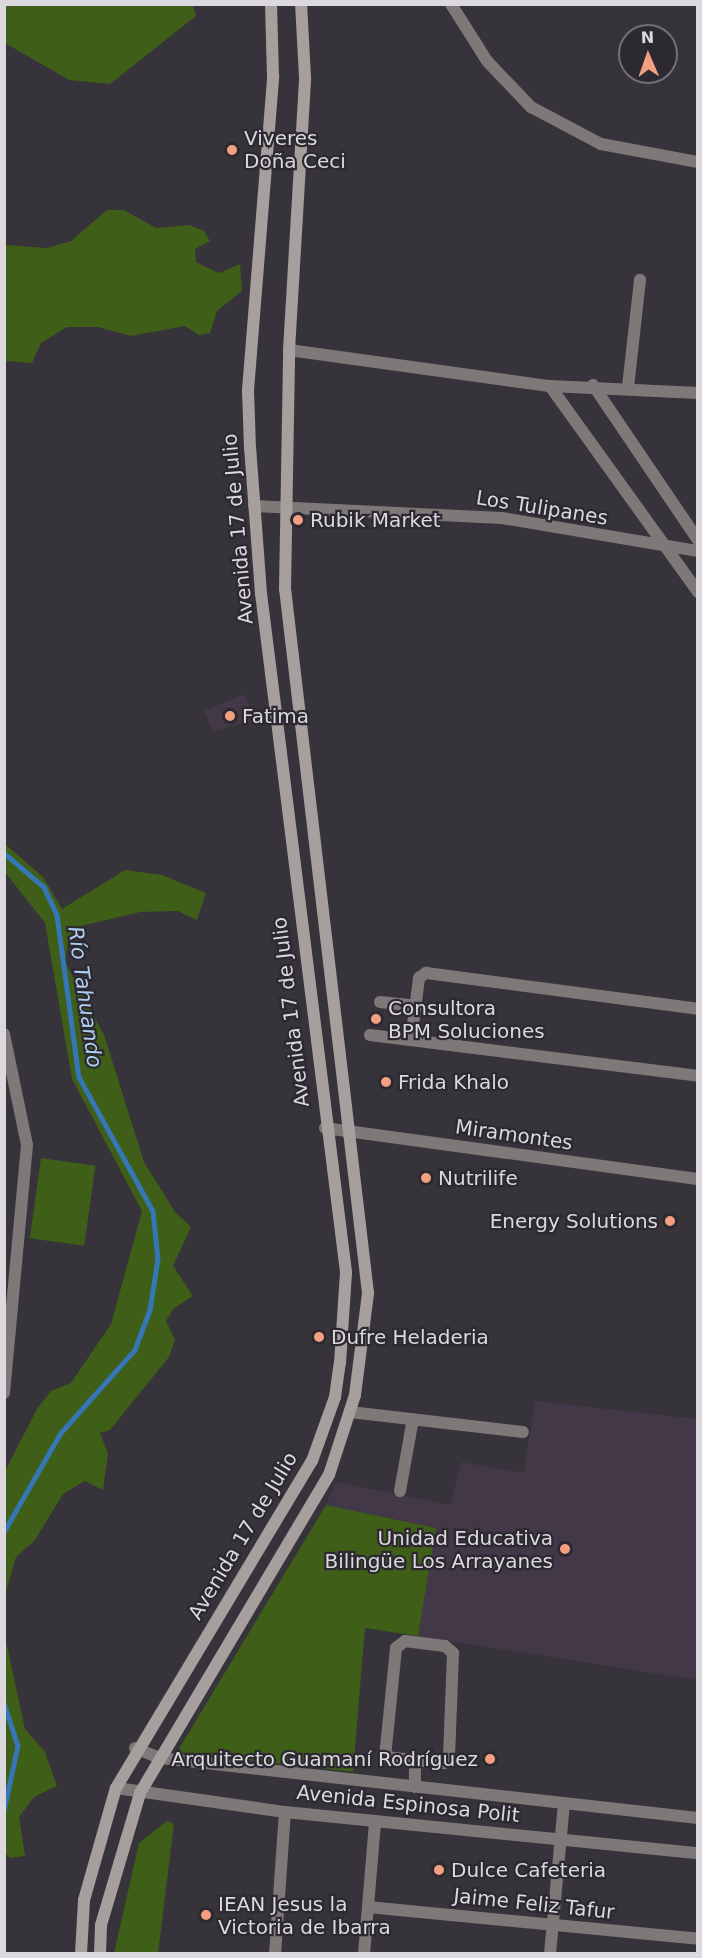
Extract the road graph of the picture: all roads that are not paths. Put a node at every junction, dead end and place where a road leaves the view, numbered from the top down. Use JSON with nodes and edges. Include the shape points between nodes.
{"nodes":[{"id":1,"x":271,"y":4,"type":"edge"},
{"id":2,"x":301,"y":4,"type":"edge"},
{"id":3,"x":451,"y":4,"type":"edge"},
{"id":4,"x":698,"y":162,"type":"edge"},
{"id":5,"x":640,"y":280,"type":"dead end"},
{"id":6,"x":289,"y":350,"type":"junction"},
{"id":7,"x":593,"y":385,"type":"junction"},
{"id":8,"x":550,"y":386,"type":"junction"},
{"id":9,"x":628,"y":387,"type":"junction"},
{"id":10,"x":698,"y":393,"type":"edge"},
{"id":11,"x":254,"y":506,"type":"junction"},
{"id":12,"x":286,"y":509,"type":"junction"},
{"id":13,"x":698,"y":540,"type":"edge"},
{"id":14,"x":665,"y":548,"type":"junction"},
{"id":15,"x":698,"y":551,"type":"edge"},
{"id":16,"x":698,"y":592,"type":"edge"},
{"id":17,"x":380,"y":1002,"type":"dead end"},
{"id":18,"x":416,"y":1006,"type":"junction"},
{"id":19,"x":698,"y":1009,"type":"edge"},
{"id":20,"x":4,"y":1034,"type":"edge"},
{"id":21,"x":370,"y":1035,"type":"dead end"},
{"id":22,"x":411,"y":1040,"type":"junction"},
{"id":23,"x":698,"y":1076,"type":"edge"},
{"id":24,"x":325,"y":1128,"type":"junction"},
{"id":25,"x":349,"y":1131,"type":"junction"},
{"id":26,"x":698,"y":1179,"type":"edge"},
{"id":27,"x":4,"y":1394,"type":"edge"},
{"id":28,"x":350,"y":1412,"type":"junction"},
{"id":29,"x":413,"y":1419,"type":"junction"},
{"id":30,"x":523,"y":1432,"type":"dead end"},
{"id":31,"x":400,"y":1491,"type":"dead end"},
{"id":32,"x":135,"y":1748,"type":"junction"},
{"id":33,"x":160,"y":1758,"type":"junction"},
{"id":34,"x":415,"y":1763,"type":"junction"},
{"id":35,"x":415,"y":1787,"type":"junction"},
{"id":36,"x":116,"y":1788,"type":"junction"},
{"id":37,"x":140,"y":1793,"type":"junction"},
{"id":38,"x":564,"y":1804,"type":"junction"},
{"id":39,"x":285,"y":1812,"type":"junction"},
{"id":40,"x":698,"y":1818,"type":"edge"},
{"id":41,"x":375,"y":1822,"type":"junction"},
{"id":42,"x":561,"y":1838,"type":"junction"},
{"id":43,"x":698,"y":1853,"type":"edge"},
{"id":44,"x":368,"y":1907,"type":"junction"},
{"id":45,"x":552,"y":1925,"type":"junction"},
{"id":46,"x":698,"y":1939,"type":"edge"},
{"id":47,"x":81,"y":1953,"type":"edge"},
{"id":48,"x":100,"y":1953,"type":"edge"},
{"id":49,"x":275,"y":1953,"type":"edge"},
{"id":50,"x":364,"y":1953,"type":"edge"},
{"id":51,"x":550,"y":1953,"type":"edge"}],
"edges":[{"from":1,"to":11,"type":"main road","name":"Avenida 17 de Julio","via":[[273,76],[248,390]]},
{"from":2,"to":6,"type":"main road","via":[[305,77]]},
{"from":3,"to":4,"type":"street","via":[[487,61],[531,107],[601,144]]},
{"from":5,"to":9,"type":"street"},
{"from":6,"to":8,"type":"street"},
{"from":6,"to":12,"type":"main road"},
{"from":7,"to":8,"type":"street"},
{"from":7,"to":9,"type":"street"},
{"from":7,"to":13,"type":"street"},
{"from":8,"to":14,"type":"street"},
{"from":9,"to":10,"type":"street"},
{"from":11,"to":12,"type":"street","name":"Los Tulipanes"},
{"from":11,"to":24,"type":"main road","name":"Avenida 17 de Julio"},
{"from":12,"to":14,"type":"street","name":"Los Tulipanes","via":[[502,518]]},
{"from":12,"to":25,"type":"main road","via":[[285,589]]},
{"from":14,"to":15,"type":"street","name":"Los Tulipanes"},
{"from":14,"to":16,"type":"street"},
{"from":17,"to":18,"type":"street"},
{"from":18,"to":19,"type":"street","via":[[419,978],[426,974]]},
{"from":18,"to":22,"type":"street"},
{"from":20,"to":27,"type":"street","via":[[27,1145]]},
{"from":21,"to":22,"type":"street"},
{"from":22,"to":23,"type":"street"},
{"from":24,"to":25,"type":"street","name":"Miramontes"},
{"from":24,"to":32,"type":"main road","name":"Avenida 17 de Julio","via":[[346,1272],[335,1397],[312,1461],[282,1515]]},
{"from":25,"to":26,"type":"street","name":"Miramontes"},
{"from":25,"to":28,"type":"main road","via":[[368,1293]]},
{"from":28,"to":29,"type":"street"},
{"from":28,"to":33,"type":"main road","via":[[317,1499]]},
{"from":29,"to":30,"type":"street"},
{"from":29,"to":31,"type":"street"},
{"from":32,"to":33,"type":"street","name":"Avenida Espinosa Polit"},
{"from":32,"to":36,"type":"main road","name":"Avenida 17 de Julio"},
{"from":33,"to":35,"type":"street","name":"Avenida Espinosa Polit"},
{"from":33,"to":37,"type":"main road"},
{"from":34,"to":34,"type":"street","via":[[444,1763],[449,1756],[454,1659],[445,1646],[405,1641],[396,1648],[385,1753],[389,1760]]},
{"from":34,"to":35,"type":"street"},
{"from":35,"to":38,"type":"street","name":"Avenida Espinosa Polit"},
{"from":36,"to":37,"type":"street","name":"Avenida Espinosa Polit"},
{"from":36,"to":47,"type":"main road","name":"Avenida 17 de Julio","via":[[84,1900]]},
{"from":37,"to":39,"type":"street","name":"Avenida Espinosa Polit"},
{"from":37,"to":48,"type":"main road","via":[[101,1925]]},
{"from":38,"to":40,"type":"street","name":"Avenida Espinosa Polit"},
{"from":38,"to":42,"type":"street"},
{"from":39,"to":41,"type":"street","name":"Avenida Espinosa Polit"},
{"from":39,"to":49,"type":"street"},
{"from":41,"to":42,"type":"street","name":"Avenida Espinosa Polit"},
{"from":41,"to":44,"type":"street"},
{"from":42,"to":43,"type":"street","name":"Avenida Espinosa Polit"},
{"from":42,"to":45,"type":"street"},
{"from":44,"to":45,"type":"street","name":"Jaime Feliz Tafur"},
{"from":44,"to":50,"type":"street"},
{"from":45,"to":46,"type":"street","name":"Jaime Feliz Tafur"},
{"from":45,"to":51,"type":"street"}]}
